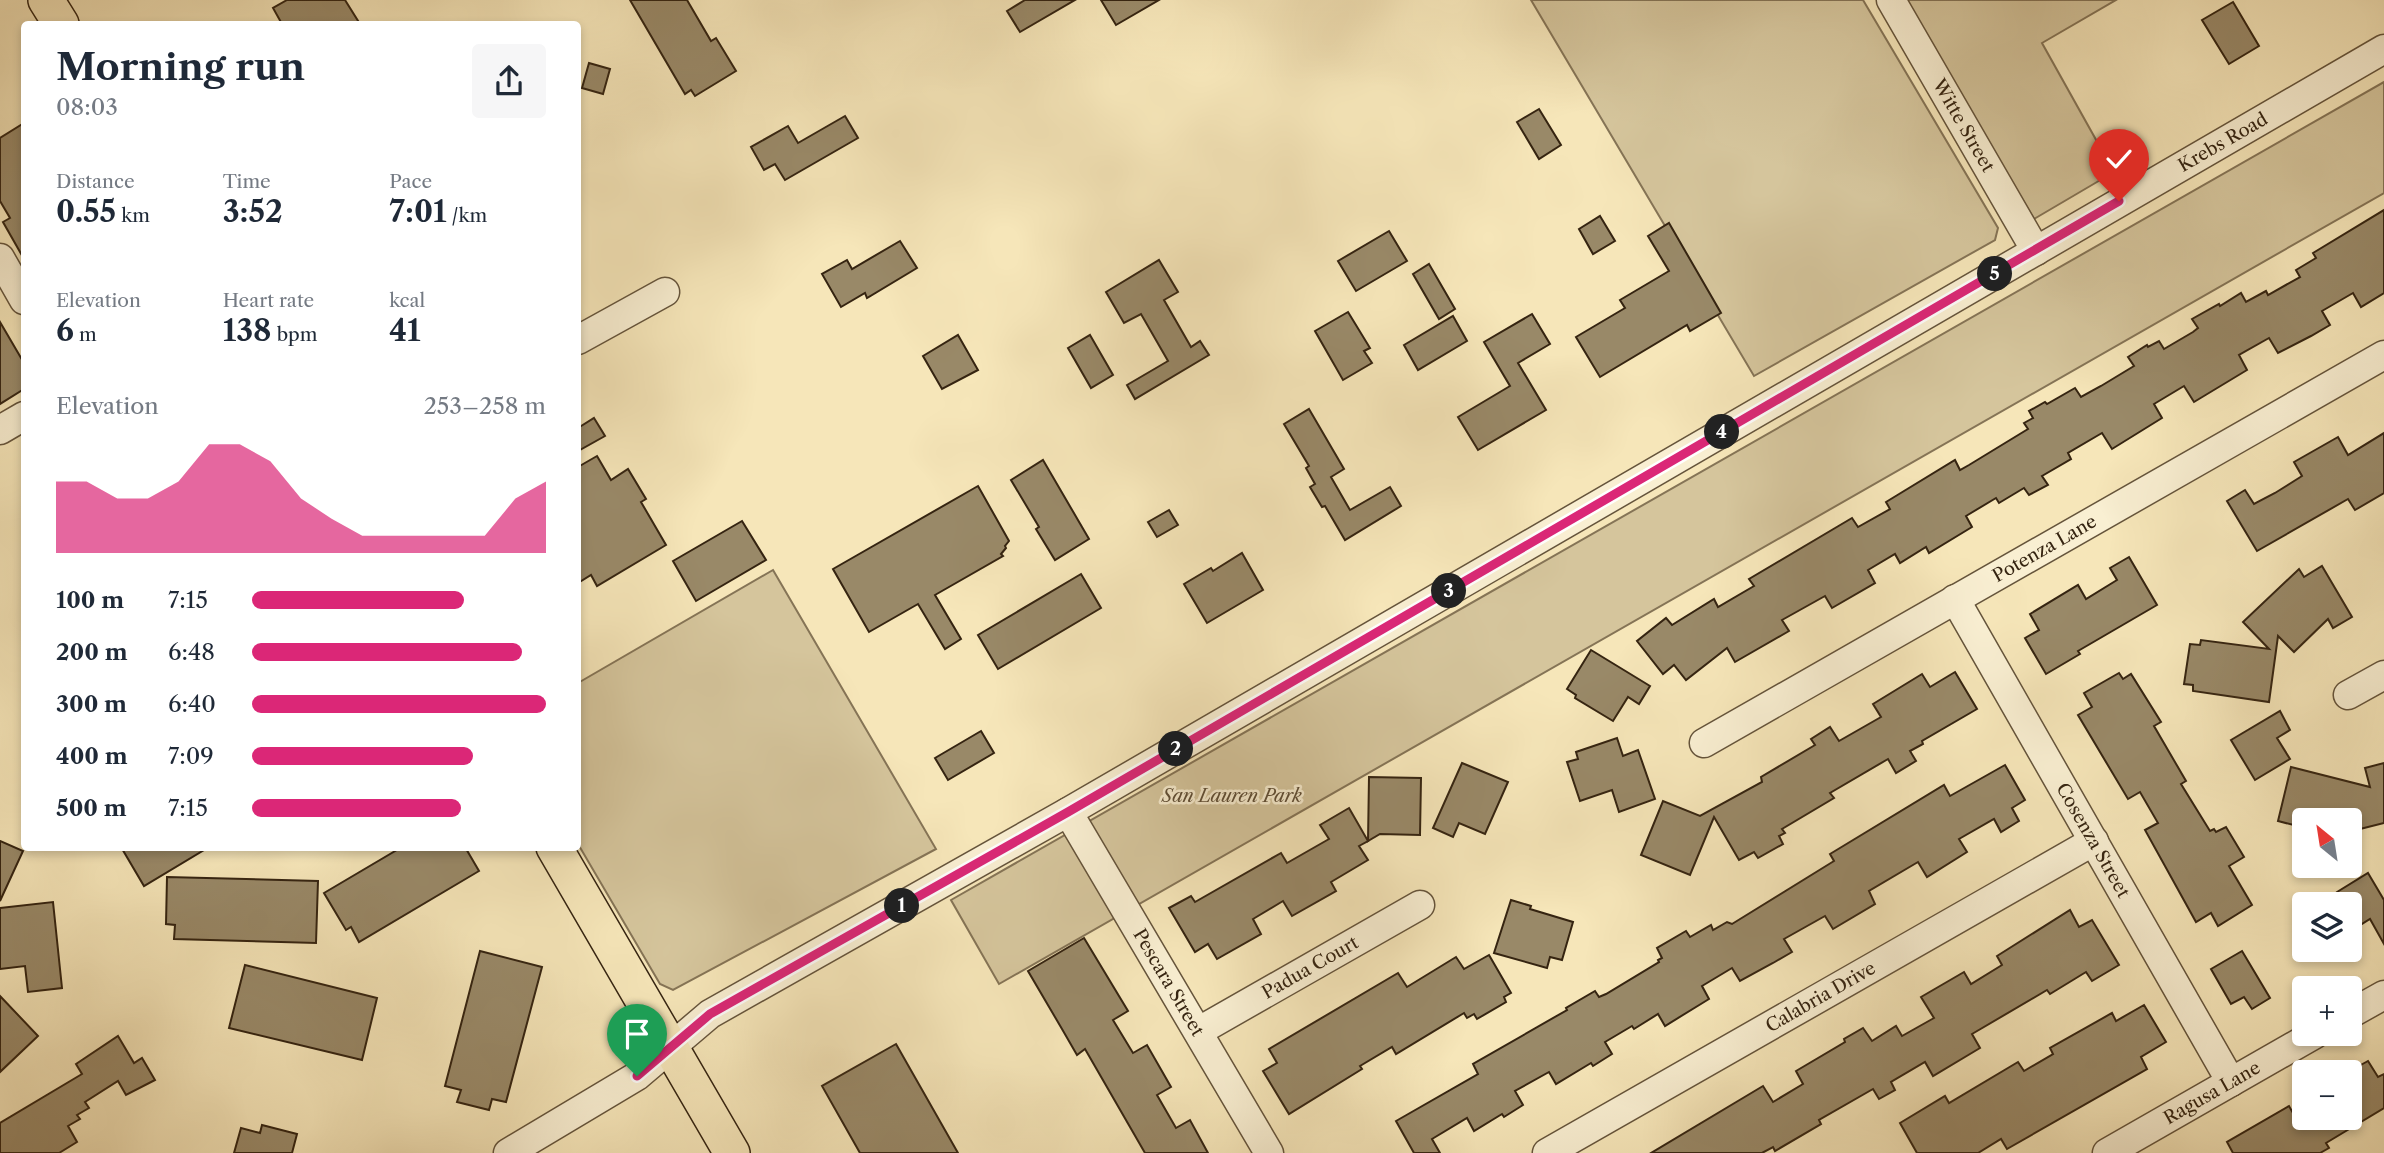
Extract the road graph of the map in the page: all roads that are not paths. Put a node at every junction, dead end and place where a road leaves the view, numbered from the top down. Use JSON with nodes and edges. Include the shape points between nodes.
{"nodes":[{"id":1,"x":46,"y":0,"type":"edge"},
{"id":2,"x":1891,"y":0,"type":"edge"},
{"id":3,"x":59,"y":21,"type":"edge"},
{"id":4,"x":2384,"y":49,"type":"edge"},
{"id":5,"x":2036,"y":251,"type":"junction"},
{"id":6,"x":665,"y":292,"type":"dead end"},
{"id":7,"x":581,"y":338,"type":"edge"},
{"id":8,"x":2384,"y":355,"type":"edge"},
{"id":9,"x":21,"y":418,"type":"edge"},
{"id":10,"x":0,"y":430,"type":"edge"},
{"id":11,"x":1955,"y":599,"type":"junction"},
{"id":12,"x":2384,"y":675,"type":"edge"},
{"id":13,"x":2348,"y":695,"type":"dead end"},
{"id":14,"x":1704,"y":743,"type":"dead end"},
{"id":15,"x":1068,"y":812,"type":"junction"},
{"id":16,"x":2094,"y":841,"type":"junction"},
{"id":17,"x":556,"y":851,"type":"edge"},
{"id":18,"x":1420,"y":905,"type":"dead end"},
{"id":19,"x":2384,"y":995,"type":"edge"},
{"id":20,"x":2362,"y":1007,"type":"edge"},
{"id":21,"x":1199,"y":1031,"type":"junction"},
{"id":22,"x":2294,"y":1046,"type":"edge"},
{"id":23,"x":671,"y":1047,"type":"junction"},
{"id":24,"x":2231,"y":1082,"type":"junction"},
{"id":25,"x":508,"y":1153,"type":"edge"},
{"id":26,"x":732,"y":1153,"type":"edge"},
{"id":27,"x":1269,"y":1153,"type":"edge"},
{"id":28,"x":1546,"y":1153,"type":"edge"},
{"id":29,"x":2107,"y":1153,"type":"edge"}],
"edges":[{"from":1,"to":3,"type":"main road"},
{"from":2,"to":5,"type":"street","name":"Witte Street"},
{"from":4,"to":5,"type":"street","name":"Krebs Road"},
{"from":5,"to":15,"type":"street","name":"Krebs Road"},
{"from":6,"to":7,"type":"street"},
{"from":8,"to":11,"type":"street","name":"Potenza Lane"},
{"from":9,"to":10,"type":"street"},
{"from":11,"to":14,"type":"street","name":"Potenza Lane"},
{"from":11,"to":16,"type":"street","name":"Cosenza Street"},
{"from":12,"to":13,"type":"street"},
{"from":15,"to":21,"type":"street","name":"Pescara Street"},
{"from":15,"to":23,"type":"street","name":"Krebs Road","via":[[710,1014]]},
{"from":16,"to":24,"type":"street","name":"Cosenza Street"},
{"from":16,"to":28,"type":"street","name":"Calabria Drive"},
{"from":17,"to":23,"type":"main road"},
{"from":18,"to":21,"type":"street","name":"Padua Court"},
{"from":19,"to":20,"type":"street"},
{"from":21,"to":27,"type":"street","name":"Pescara Street"},
{"from":22,"to":24,"type":"street","name":"Ragusa Lane"},
{"from":23,"to":25,"type":"street","name":"Krebs Road","via":[[637,1076]]},
{"from":23,"to":26,"type":"main road"},
{"from":24,"to":29,"type":"street","name":"Ragusa Lane"}]}
